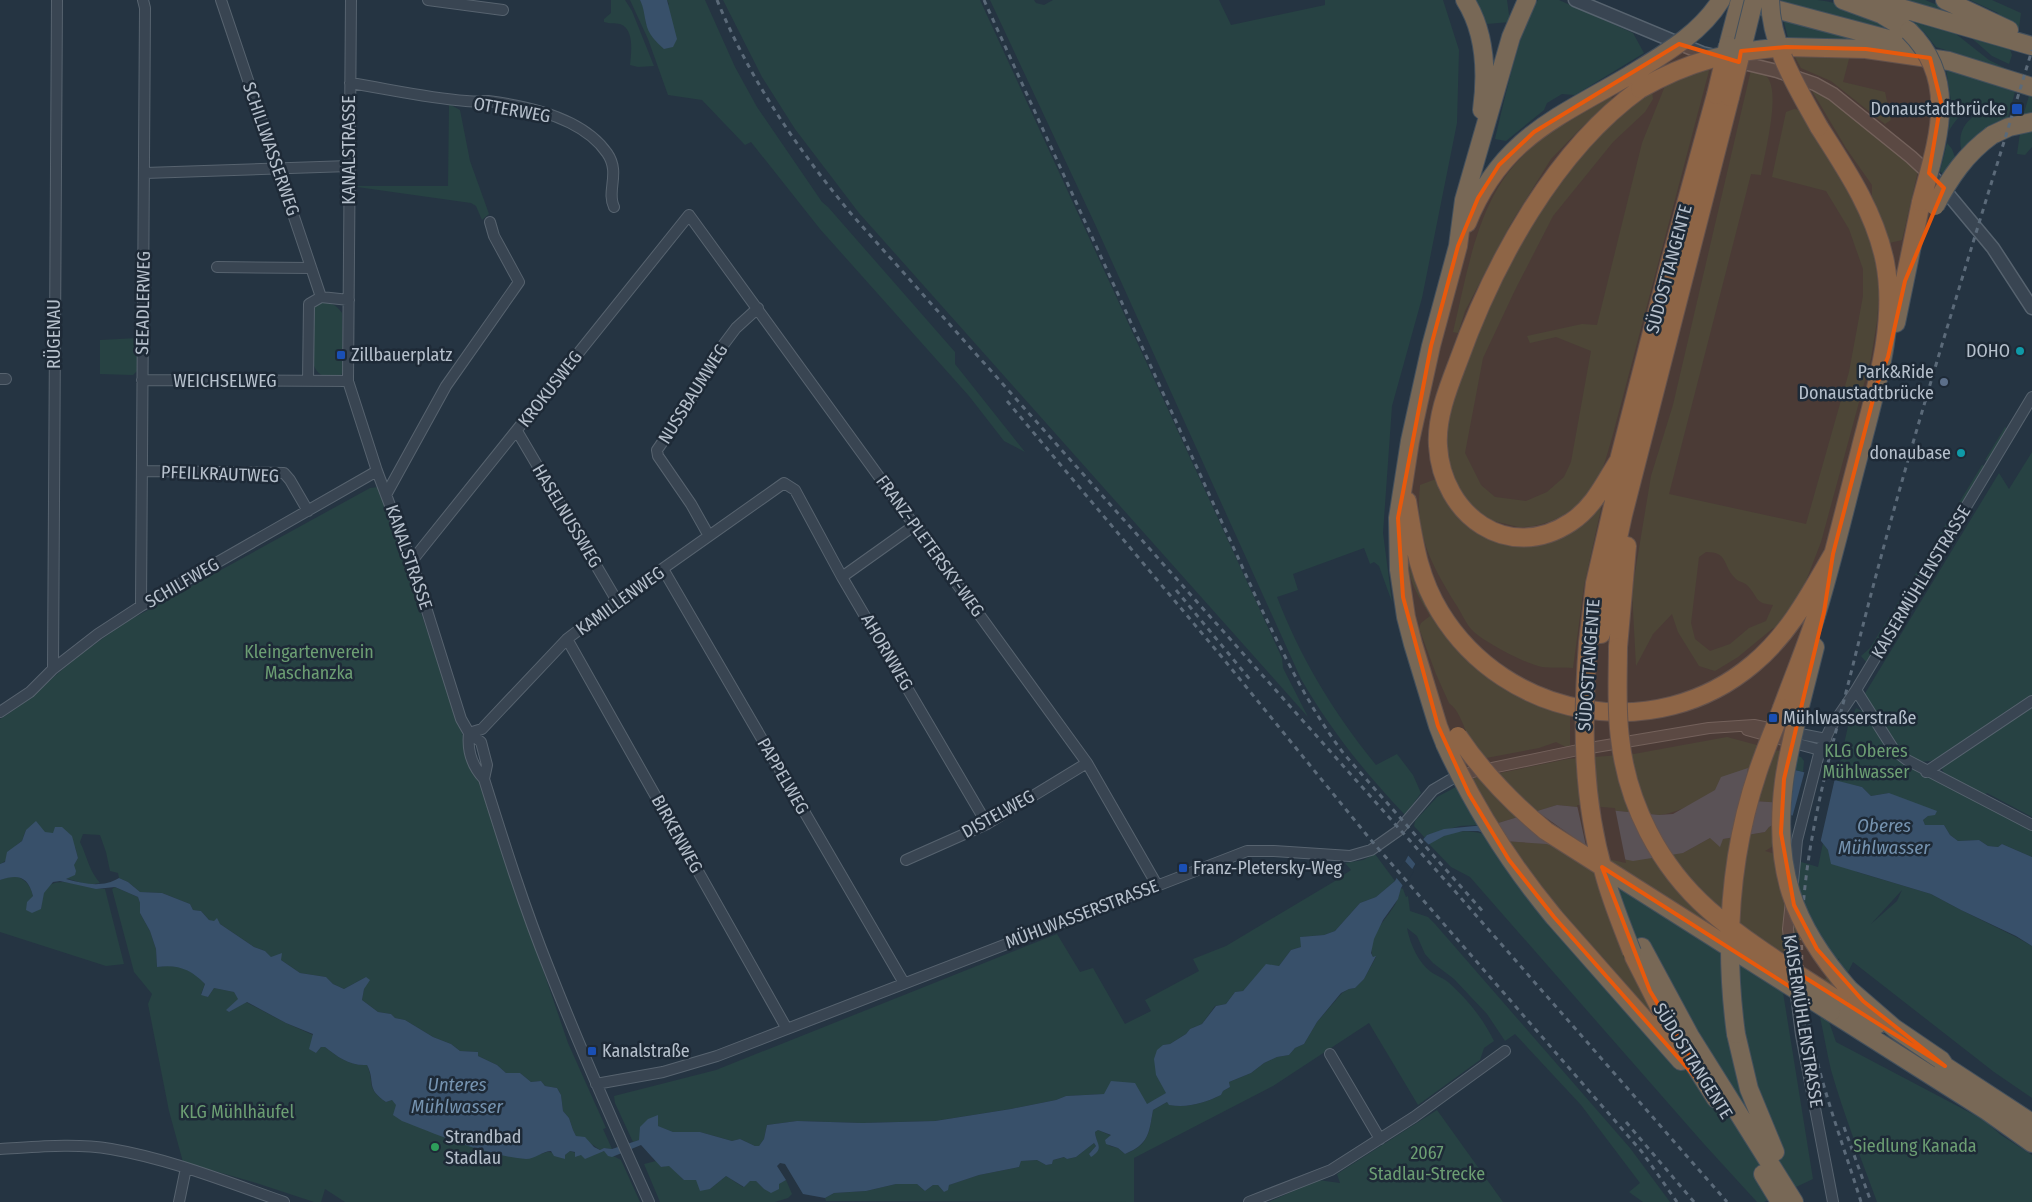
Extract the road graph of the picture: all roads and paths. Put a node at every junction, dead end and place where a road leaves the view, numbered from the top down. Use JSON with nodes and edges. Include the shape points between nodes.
{"nodes":[{"id":1,"x":57,"y":0,"type":"edge"},
{"id":2,"x":142,"y":0,"type":"edge"},
{"id":3,"x":221,"y":0,"type":"edge"},
{"id":4,"x":351,"y":0,"type":"edge"},
{"id":5,"x":428,"y":0,"type":"edge"},
{"id":6,"x":1527,"y":0,"type":"edge"},
{"id":7,"x":1575,"y":0,"type":"edge"},
{"id":8,"x":1721,"y":0,"type":"edge"},
{"id":9,"x":1770,"y":0,"type":"edge"},
{"id":10,"x":1843,"y":0,"type":"edge"},
{"id":11,"x":1873,"y":0,"type":"edge"},
{"id":12,"x":1945,"y":0,"type":"edge"},
{"id":13,"x":1746,"y":1,"type":"edge"},
{"id":14,"x":1466,"y":2,"type":"edge"},
{"id":15,"x":503,"y":10,"type":"dead end"},
{"id":16,"x":2032,"y":41,"type":"edge"},
{"id":17,"x":2032,"y":46,"type":"edge"},
{"id":18,"x":1949,"y":61,"type":"junction"},
{"id":19,"x":350,"y":83,"type":"junction"},
{"id":20,"x":2032,"y":87,"type":"edge"},
{"id":21,"x":1723,"y":96,"type":"junction"},
{"id":22,"x":2032,"y":122,"type":"edge"},
{"id":23,"x":1476,"y":156,"type":"junction"},
{"id":24,"x":349,"y":166,"type":"junction"},
{"id":25,"x":277,"y":168,"type":"junction"},
{"id":26,"x":145,"y":173,"type":"junction"},
{"id":27,"x":1928,"y":204,"type":"junction"},
{"id":28,"x":614,"y":207,"type":"dead end"},
{"id":29,"x":689,"y":215,"type":"joint"},
{"id":30,"x":490,"y":222,"type":"dead end"},
{"id":31,"x":1458,"y":246,"type":"junction"},
{"id":32,"x":218,"y":267,"type":"dead end"},
{"id":33,"x":312,"y":268,"type":"junction"},
{"id":34,"x":321,"y":297,"type":"junction"},
{"id":35,"x":349,"y":300,"type":"junction"},
{"id":36,"x":758,"y":308,"type":"junction"},
{"id":37,"x":2032,"y":308,"type":"edge"},
{"id":38,"x":142,"y":380,"type":"junction"},
{"id":39,"x":308,"y":381,"type":"junction"},
{"id":40,"x":348,"y":381,"type":"junction"},
{"id":41,"x":1877,"y":384,"type":"junction"},
{"id":42,"x":2032,"y":397,"type":"edge"},
{"id":43,"x":517,"y":431,"type":"junction"},
{"id":44,"x":1619,"y":460,"type":"junction"},
{"id":45,"x":142,"y":471,"type":"junction"},
{"id":46,"x":377,"y":471,"type":"junction"},
{"id":47,"x":1403,"y":481,"type":"junction"},
{"id":48,"x":784,"y":483,"type":"joint"},
{"id":49,"x":1632,"y":483,"type":"junction"},
{"id":50,"x":387,"y":493,"type":"junction"},
{"id":51,"x":308,"y":511,"type":"junction"},
{"id":52,"x":915,"y":525,"type":"junction"},
{"id":53,"x":710,"y":536,"type":"junction"},
{"id":54,"x":1832,"y":554,"type":"junction"},
{"id":55,"x":411,"y":562,"type":"junction"},
{"id":56,"x":663,"y":570,"type":"junction"},
{"id":57,"x":842,"y":576,"type":"junction"},
{"id":58,"x":617,"y":601,"type":"junction"},
{"id":59,"x":141,"y":606,"type":"junction"},
{"id":60,"x":568,"y":639,"type":"junction"},
{"id":61,"x":1593,"y":644,"type":"junction"},
{"id":62,"x":53,"y":669,"type":"junction"},
{"id":63,"x":1856,"y":690,"type":"junction"},
{"id":64,"x":2032,"y":701,"type":"edge"},
{"id":65,"x":1790,"y":711,"type":"junction"},
{"id":66,"x":0,"y":712,"type":"edge"},
{"id":67,"x":1732,"y":727,"type":"junction"},
{"id":68,"x":469,"y":734,"type":"junction"},
{"id":69,"x":1826,"y":739,"type":"junction"},
{"id":70,"x":1451,"y":740,"type":"junction"},
{"id":71,"x":1820,"y":750,"type":"junction"},
{"id":72,"x":1088,"y":762,"type":"junction"},
{"id":73,"x":1926,"y":772,"type":"junction"},
{"id":74,"x":987,"y":824,"type":"junction"},
{"id":75,"x":2032,"y":825,"type":"edge"},
{"id":76,"x":906,"y":860,"type":"dead end"},
{"id":77,"x":1157,"y":885,"type":"junction"},
{"id":78,"x":1637,"y":950,"type":"junction"},
{"id":79,"x":904,"y":983,"type":"junction"},
{"id":80,"x":1840,"y":1001,"type":"junction"},
{"id":81,"x":787,"y":1029,"type":"junction"},
{"id":82,"x":1505,"y":1051,"type":"dead end"},
{"id":83,"x":1330,"y":1054,"type":"dead end"},
{"id":84,"x":596,"y":1084,"type":"junction"},
{"id":85,"x":1720,"y":1105,"type":"junction"},
{"id":86,"x":2032,"y":1122,"type":"edge"},
{"id":87,"x":1380,"y":1140,"type":"junction"},
{"id":88,"x":2032,"y":1143,"type":"edge"},
{"id":89,"x":0,"y":1149,"type":"edge"},
{"id":90,"x":186,"y":1168,"type":"junction"},
{"id":91,"x":179,"y":1202,"type":"edge"},
{"id":92,"x":284,"y":1202,"type":"edge"},
{"id":93,"x":649,"y":1202,"type":"edge"},
{"id":94,"x":1249,"y":1202,"type":"edge"},
{"id":95,"x":1780,"y":1202,"type":"edge"},
{"id":96,"x":1794,"y":1202,"type":"edge"},
{"id":97,"x":1799,"y":1202,"type":"edge"},
{"id":98,"x":1834,"y":1202,"type":"edge"}],
"edges":[{"from":1,"to":62,"type":"street","name":"RÜGENAU"},
{"from":2,"to":26,"type":"street","name":"SEEADLERWEG","via":[[145,8]]},
{"from":3,"to":25,"type":"street","name":"SCHILLWASSERWEG"},
{"from":4,"to":19,"type":"street","name":"KANALSTRASSE"},
{"from":5,"to":15,"type":"street"},
{"from":6,"to":23,"type":"highway","via":[[1511,37]]},
{"from":7,"to":37,"type":"street","via":[[1702,53],[1777,71],[1815,84],[1832,94],[1938,182],[1993,248]]},
{"from":8,"to":31,"type":"highway","bridge":true,"via":[[1688,37],[1544,125],[1515,147],[1485,186]]},
{"from":9,"to":41,"type":"highway","bridge":true,"via":[[1773,24],[1786,66],[1866,206],[1885,262],[1889,311]]},
{"from":10,"to":27,"type":"highway","bridge":true,"via":[[1881,14],[1909,31],[1928,55],[1936,73],[1941,114]]},
{"from":11,"to":17,"type":"highway"},
{"from":12,"to":16,"type":"highway"},
{"from":13,"to":18,"type":"highway","via":[[1932,50]]},
{"from":13,"to":21,"type":"highway","bridge":true},
{"from":14,"to":23,"type":"highway","via":[[1478,29],[1484,62],[1484,98]]},
{"from":18,"to":20,"type":"highway"},
{"from":18,"to":44,"type":"highway","bridge":true,"via":[[1866,49],[1786,47],[1722,54],[1640,89],[1585,138],[1544,191],[1496,274],[1463,347],[1443,407],[1438,444],[1443,474],[1456,502],[1478,524],[1514,536],[1546,534],[1571,522],[1592,503]]},
{"from":19,"to":24,"type":"street","name":"KANALSTRASSE"},
{"from":19,"to":28,"type":"street","name":"OTTERWEG","via":[[467,102],[488,101],[540,111],[571,122],[598,141],[610,159],[614,174]]},
{"from":21,"to":44,"type":"highway","name":"SÜDOSTTANGENTE","via":[[1670,262]]},
{"from":21,"to":49,"type":"highway","name":"SÜDOSTTANGENTE"},
{"from":22,"to":27,"type":"highway","bridge":true,"via":[[2009,127],[1980,144]]},
{"from":23,"to":31,"type":"highway","via":[[1464,200]]},
{"from":24,"to":25,"type":"street"},
{"from":24,"to":35,"type":"street","name":"KANALSTRASSE"},
{"from":25,"to":26,"type":"street"},
{"from":25,"to":33,"type":"street","name":"SCHILLWASSERWEG"},
{"from":26,"to":38,"type":"street","name":"SEEADLERWEG"},
{"from":27,"to":41,"type":"highway","via":[[1905,281],[1888,357]]},
{"from":29,"to":36,"type":"street","name":"FRANZ-PLETERSKY-WEG"},
{"from":29,"to":43,"type":"street","name":"KROKUSWEG"},
{"from":30,"to":50,"type":"street","via":[[519,282],[446,386]]},
{"from":31,"to":47,"type":"highway","via":[[1431,346]]},
{"from":32,"to":33,"type":"street"},
{"from":33,"to":34,"type":"street","name":"SCHILLWASSERWEG"},
{"from":34,"to":35,"type":"street"},
{"from":34,"to":39,"type":"street","via":[[309,304]]},
{"from":35,"to":40,"type":"street"},
{"from":36,"to":52,"type":"street","name":"FRANZ-PLETERSKY-WEG"},
{"from":36,"to":53,"type":"street","name":"NUSSBAUMWEG","via":[[736,328],[712,360],[682,414],[657,450]]},
{"from":38,"to":39,"type":"street","name":"WEICHSELWEG"},
{"from":38,"to":45,"type":"street","name":"SEEADLERWEG"},
{"from":39,"to":40,"type":"street"},
{"from":40,"to":46,"type":"street","name":"KANALSTRASSE"},
{"from":41,"to":54,"type":"highway"},
{"from":42,"to":63,"type":"street","name":"KAISERMÜHLENSTRASSE"},
{"from":43,"to":55,"type":"street","name":"KROKUSWEG"},
{"from":43,"to":58,"type":"street","name":"HASELNUSSWEG"},
{"from":44,"to":61,"type":"highway","name":"SÜDOSTTANGENTE","via":[[1619,480],[1595,583]]},
{"from":45,"to":51,"type":"street","name":"PFEILKRAUTWEG","via":[[284,473]]},
{"from":45,"to":59,"type":"street","name":"SEEADLERWEG"},
{"from":46,"to":50,"type":"street","name":"KANALSTRASSE"},
{"from":46,"to":51,"type":"street","name":"SCHILFWEG"},
{"from":47,"to":54,"type":"highway","via":[[1413,545],[1422,575],[1436,605],[1456,634],[1488,667],[1510,682],[1554,703],[1588,710],[1630,712],[1684,703],[1738,675],[1765,654],[1789,627]]},
{"from":47,"to":70,"type":"highway","via":[[1398,528],[1400,584],[1409,631],[1426,685]]},
{"from":48,"to":53,"type":"street","name":"KAMILLENWEG"},
{"from":48,"to":57,"type":"street","name":"AHORNWEG","via":[[795,490]]},
{"from":49,"to":61,"type":"highway","name":"SÜDOSTTANGENTE"},
{"from":49,"to":80,"type":"highway","bridge":true,"via":[[1634,506],[1625,559],[1618,647],[1618,721],[1624,762],[1635,802],[1660,851],[1688,888],[1714,914]]},
{"from":50,"to":55,"type":"street","name":"KANALSTRASSE"},
{"from":51,"to":59,"type":"street","name":"SCHILFWEG"},
{"from":52,"to":57,"type":"street"},
{"from":52,"to":72,"type":"street","name":"FRANZ-PLETERSKY-WEG"},
{"from":53,"to":56,"type":"street","name":"KAMILLENWEG"},
{"from":54,"to":65,"type":"highway","via":[[1824,612]]},
{"from":55,"to":68,"type":"street","name":"KANALSTRASSE","via":[[461,719]]},
{"from":56,"to":58,"type":"street","name":"KAMILLENWEG"},
{"from":56,"to":79,"type":"street","name":"PAPPELWEG"},
{"from":57,"to":74,"type":"street","name":"AHORNWEG"},
{"from":58,"to":60,"type":"street","name":"KAMILLENWEG"},
{"from":59,"to":62,"type":"street","name":"SCHILFWEG"},
{"from":60,"to":68,"type":"street","name":"KAMILLENWEG","via":[[482,728]]},
{"from":60,"to":81,"type":"street","name":"BIRKENWEG"},
{"from":61,"to":78,"type":"highway","name":"SÜDOSTTANGENTE","bridge":true,"via":[[1583,698],[1587,784],[1604,873]]},
{"from":62,"to":66,"type":"street","name":"SCHILFWEG","via":[[30,692]]},
{"from":63,"to":69,"type":"street","name":"KAISERMÜHLENSTRASSE"},
{"from":63,"to":73,"type":"street","via":[[1894,750]]},
{"from":64,"to":73,"type":"street"},
{"from":65,"to":80,"type":"highway","bridge":true,"via":[[1781,806],[1782,857],[1794,906]]},
{"from":65,"to":97,"type":"highway","bridge":true,"via":[[1758,771],[1746,812],[1736,856],[1729,934],[1731,992],[1742,1064],[1758,1114]]},
{"from":67,"to":69,"type":"street","name":"MÜHLWASSERSTRASSE","via":[[1754,725]]},
{"from":67,"to":71,"type":"street","name":"MÜHLWASSERSTRASSE"},
{"from":67,"to":77,"type":"street","name":"MÜHLWASSERSTRASSE","via":[[1578,750],[1468,773],[1433,790],[1398,831],[1371,850],[1350,856],[1247,852]]},
{"from":68,"to":84,"type":"street","name":"KANALSTRASSE","via":[[468,747],[476,770],[484,779],[528,915]]},
{"from":69,"to":71,"type":"street","name":"KAISERMÜHLENSTRASSE"},
{"from":70,"to":80,"type":"highway","bridge":true,"via":[[1546,831]]},
{"from":70,"to":85,"type":"highway","bridge":true,"via":[[1469,794],[1527,885]]},
{"from":71,"to":98,"type":"street","name":"KAISERMÜHLENSTRASSE","via":[[1797,840],[1788,929],[1801,1035]]},
{"from":72,"to":74,"type":"street","name":"DISTELWEG"},
{"from":72,"to":77,"type":"street","name":"FRANZ-PLETERSKY-WEG"},
{"from":73,"to":75,"type":"street"},
{"from":74,"to":76,"type":"street","name":"DISTELWEG"},
{"from":77,"to":79,"type":"street","name":"MÜHLWASSERSTRASSE"},
{"from":78,"to":85,"type":"highway","name":"SÜDOSTTANGENTE","via":[[1650,991]]},
{"from":78,"to":96,"type":"highway","name":"SÜDOSTTANGENTE"},
{"from":79,"to":81,"type":"street","name":"MÜHLWASSERSTRASSE"},
{"from":80,"to":86,"type":"highway"},
{"from":80,"to":88,"type":"highway"},
{"from":81,"to":84,"type":"street","name":"MÜHLWASSERSTRASSE","via":[[691,1064]]},
{"from":82,"to":87,"type":"street"},
{"from":83,"to":87,"type":"street"},
{"from":84,"to":93,"type":"street","name":"KANALSTRASSE"},
{"from":85,"to":95,"type":"highway","name":"SÜDOSTTANGENTE"},
{"from":87,"to":94,"type":"street","via":[[1331,1170]]},
{"from":89,"to":90,"type":"street","via":[[68,1146],[111,1149]]},
{"from":90,"to":91,"type":"street"},
{"from":90,"to":92,"type":"street"}]}
